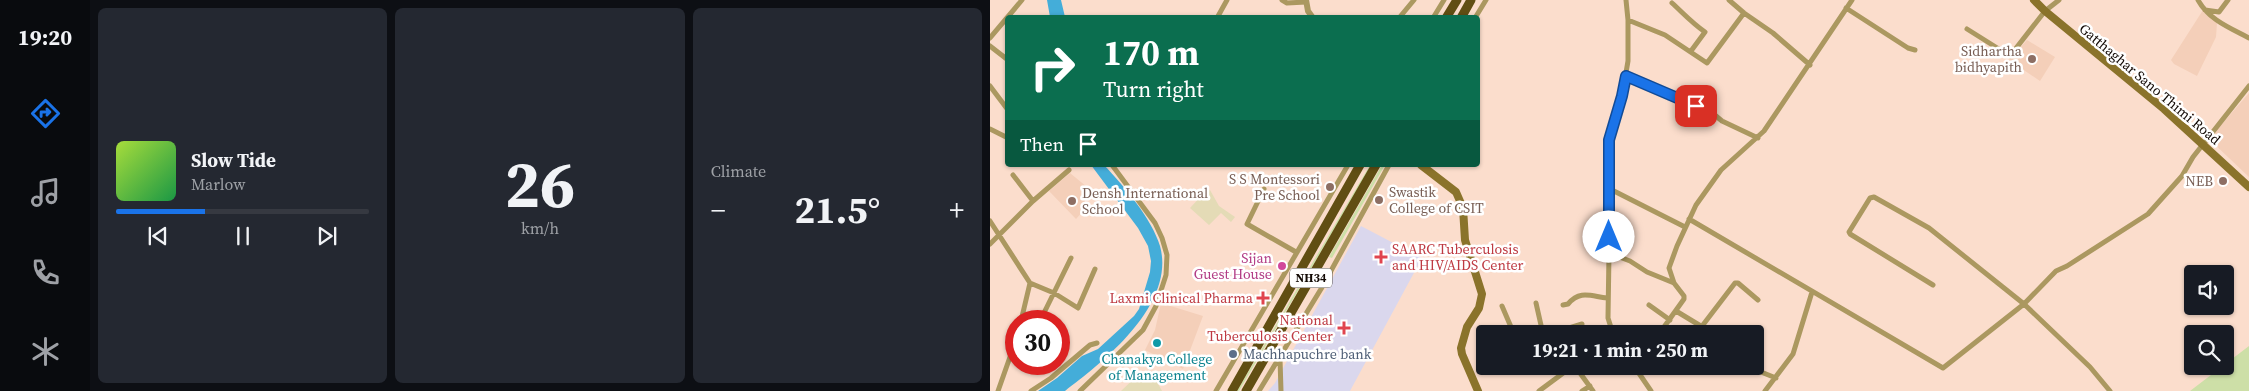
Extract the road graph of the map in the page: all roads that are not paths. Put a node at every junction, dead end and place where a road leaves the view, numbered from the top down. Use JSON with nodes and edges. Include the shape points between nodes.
{"nodes":[{"id":1,"x":1022,"y":0,"type":"edge"},
{"id":2,"x":1227,"y":0,"type":"edge"},
{"id":3,"x":1282,"y":0,"type":"edge"},
{"id":4,"x":1414,"y":0,"type":"edge"},
{"id":5,"x":1444,"y":0,"type":"edge"},
{"id":6,"x":1457,"y":0,"type":"edge"},
{"id":7,"x":1471,"y":0,"type":"edge"},
{"id":8,"x":1486,"y":0,"type":"edge"},
{"id":9,"x":1626,"y":0,"type":"edge"},
{"id":10,"x":1729,"y":0,"type":"edge"},
{"id":11,"x":1852,"y":0,"type":"edge"},
{"id":12,"x":2034,"y":0,"type":"edge"},
{"id":13,"x":2059,"y":0,"type":"edge"},
{"id":14,"x":2198,"y":0,"type":"edge"},
{"id":15,"x":2228,"y":0,"type":"edge"},
{"id":16,"x":1306,"y":1,"type":"edge"},
{"id":17,"x":1672,"y":3,"type":"dead end"},
{"id":18,"x":1736,"y":3,"type":"edge"},
{"id":19,"x":1846,"y":8,"type":"junction"},
{"id":20,"x":2203,"y":9,"type":"junction"},
{"id":21,"x":2045,"y":11,"type":"junction"},
{"id":22,"x":1744,"y":13,"type":"junction"},
{"id":23,"x":1009,"y":15,"type":"edge"},
{"id":24,"x":1219,"y":15,"type":"edge"},
{"id":25,"x":1312,"y":15,"type":"edge"},
{"id":26,"x":1402,"y":15,"type":"edge"},
{"id":27,"x":1436,"y":15,"type":"edge"},
{"id":28,"x":1448,"y":15,"type":"edge"},
{"id":29,"x":1463,"y":15,"type":"edge"},
{"id":30,"x":1477,"y":15,"type":"edge"},
{"id":31,"x":1005,"y":20,"type":"edge"},
{"id":32,"x":1628,"y":20,"type":"junction"},
{"id":33,"x":1967,"y":29,"type":"dead end"},
{"id":34,"x":990,"y":38,"type":"edge"},
{"id":35,"x":2249,"y":38,"type":"edge"},
{"id":36,"x":990,"y":46,"type":"edge"},
{"id":37,"x":1915,"y":50,"type":"dead end"},
{"id":38,"x":1691,"y":52,"type":"junction"},
{"id":39,"x":1005,"y":58,"type":"edge"},
{"id":40,"x":1810,"y":65,"type":"junction"},
{"id":41,"x":1626,"y":76,"type":"junction"},
{"id":42,"x":990,"y":86,"type":"edge"},
{"id":43,"x":2249,"y":86,"type":"edge"},
{"id":44,"x":1005,"y":106,"type":"edge"},
{"id":45,"x":990,"y":129,"type":"edge"},
{"id":46,"x":1005,"y":136,"type":"edge"},
{"id":47,"x":1758,"y":138,"type":"junction"},
{"id":48,"x":2203,"y":145,"type":"junction"},
{"id":49,"x":1113,"y":167,"type":"edge"},
{"id":50,"x":1347,"y":167,"type":"edge"},
{"id":51,"x":1359,"y":167,"type":"edge"},
{"id":52,"x":1375,"y":167,"type":"edge"},
{"id":53,"x":1388,"y":167,"type":"edge"},
{"id":54,"x":1424,"y":167,"type":"edge"},
{"id":55,"x":1069,"y":170,"type":"dead end"},
{"id":56,"x":1013,"y":175,"type":"dead end"},
{"id":57,"x":2249,"y":187,"type":"edge"},
{"id":58,"x":1264,"y":189,"type":"dead end"},
{"id":59,"x":1610,"y":189,"type":"junction"},
{"id":60,"x":1033,"y":202,"type":"junction"},
{"id":61,"x":1689,"y":219,"type":"junction"},
{"id":62,"x":990,"y":221,"type":"edge"},
{"id":63,"x":1685,"y":227,"type":"junction"},
{"id":64,"x":1000,"y":235,"type":"junction"},
{"id":65,"x":990,"y":244,"type":"edge"},
{"id":66,"x":1296,"y":252,"type":"junction"},
{"id":67,"x":1609,"y":253,"type":"junction"},
{"id":68,"x":1071,"y":258,"type":"dead end"},
{"id":69,"x":1095,"y":269,"type":"dead end"},
{"id":70,"x":1030,"y":283,"type":"junction"},
{"id":71,"x":1674,"y":283,"type":"junction"},
{"id":72,"x":1932,"y":286,"type":"dead end"},
{"id":73,"x":1812,"y":292,"type":"junction"},
{"id":74,"x":1054,"y":293,"type":"junction"},
{"id":75,"x":1607,"y":298,"type":"junction"},
{"id":76,"x":1758,"y":300,"type":"dead end"},
{"id":77,"x":1536,"y":303,"type":"dead end"},
{"id":78,"x":2024,"y":304,"type":"junction"},
{"id":79,"x":1563,"y":305,"type":"dead end"},
{"id":80,"x":1649,"y":305,"type":"dead end"},
{"id":81,"x":1502,"y":306,"type":"dead end"},
{"id":82,"x":1024,"y":310,"type":"edge"},
{"id":83,"x":1046,"y":310,"type":"edge"},
{"id":84,"x":1676,"y":311,"type":"junction"},
{"id":85,"x":1670,"y":320,"type":"junction"},
{"id":86,"x":1582,"y":324,"type":"dead end"},
{"id":87,"x":1510,"y":325,"type":"edge"},
{"id":88,"x":1541,"y":325,"type":"edge"},
{"id":89,"x":1579,"y":325,"type":"edge"},
{"id":90,"x":1610,"y":325,"type":"edge"},
{"id":91,"x":1666,"y":325,"type":"edge"},
{"id":92,"x":1698,"y":325,"type":"edge"},
{"id":93,"x":1701,"y":325,"type":"edge"},
{"id":94,"x":1097,"y":343,"type":"dead end"},
{"id":95,"x":1281,"y":356,"type":"junction"},
{"id":96,"x":1005,"y":371,"type":"edge"},
{"id":97,"x":1764,"y":373,"type":"edge"},
{"id":98,"x":1640,"y":375,"type":"edge"},
{"id":99,"x":1776,"y":378,"type":"junction"},
{"id":100,"x":1592,"y":388,"type":"edge"},
{"id":101,"x":998,"y":391,"type":"edge"},
{"id":102,"x":1031,"y":391,"type":"edge"},
{"id":103,"x":1080,"y":391,"type":"edge"},
{"id":104,"x":1216,"y":391,"type":"edge"},
{"id":105,"x":1232,"y":391,"type":"edge"},
{"id":106,"x":1246,"y":391,"type":"edge"},
{"id":107,"x":1259,"y":391,"type":"edge"},
{"id":108,"x":1281,"y":391,"type":"edge"},
{"id":109,"x":1478,"y":391,"type":"edge"},
{"id":110,"x":1539,"y":391,"type":"edge"},
{"id":111,"x":1582,"y":391,"type":"edge"},
{"id":112,"x":1651,"y":391,"type":"edge"},
{"id":113,"x":1765,"y":391,"type":"edge"},
{"id":114,"x":2110,"y":391,"type":"edge"}],
"edges":[{"from":1,"to":23,"type":"street"},
{"from":2,"to":24,"type":"street"},
{"from":3,"to":16,"type":"street","via":[[1287,3]]},
{"from":4,"to":26,"type":"street"},
{"from":5,"to":27,"type":"street"},
{"from":6,"to":28,"type":"highway"},
{"from":7,"to":29,"type":"highway"},
{"from":8,"to":30,"type":"street"},
{"from":9,"to":32,"type":"street"},
{"from":10,"to":18,"type":"street"},
{"from":11,"to":19,"type":"street"},
{"from":12,"to":21,"type":"main road","name":"Gatthaghar Sano Thimi Road"},
{"from":13,"to":21,"type":"street"},
{"from":14,"to":20,"type":"street"},
{"from":15,"to":20,"type":"street","via":[[2218,12]]},
{"from":16,"to":25,"type":"street"},
{"from":17,"to":38,"type":"street","via":[[1704,32]]},
{"from":18,"to":22,"type":"street"},
{"from":19,"to":37,"type":"street"},
{"from":19,"to":40,"type":"street"},
{"from":20,"to":35,"type":"street","via":[[2215,20]]},
{"from":21,"to":33,"type":"street","via":[[2010,56]]},
{"from":21,"to":48,"type":"main road","name":"Gatthaghar Sano Thimi Road"},
{"from":22,"to":38,"type":"street","via":[[1708,63]]},
{"from":22,"to":40,"type":"street","via":[[1773,32]]},
{"from":31,"to":34,"type":"street"},
{"from":32,"to":38,"type":"street","via":[[1665,35]]},
{"from":32,"to":41,"type":"street"},
{"from":36,"to":39,"type":"street"},
{"from":40,"to":47,"type":"street"},
{"from":41,"to":47,"type":"street","via":[[1710,112]]},
{"from":41,"to":59,"type":"street","via":[[1609,140]]},
{"from":42,"to":44,"type":"street"},
{"from":43,"to":48,"type":"street"},
{"from":45,"to":46,"type":"street"},
{"from":47,"to":61,"type":"street","via":[[1721,170]]},
{"from":48,"to":57,"type":"main road","name":"Gatthaghar Sano Thimi Road"},
{"from":48,"to":78,"type":"street","via":[[2182,176],[2148,214],[2056,271]]},
{"from":49,"to":103,"type":"street","via":[[1155,223],[1167,255],[1166,275],[1156,306],[1142,330]]},
{"from":50,"to":66,"type":"street"},
{"from":51,"to":105,"type":"highway","number":"NH34"},
{"from":52,"to":106,"type":"highway","number":"NH34"},
{"from":53,"to":95,"type":"street"},
{"from":54,"to":109,"type":"main road","via":[[1456,192],[1463,208],[1465,240],[1482,294],[1461,348]]},
{"from":55,"to":60,"type":"street"},
{"from":56,"to":60,"type":"street"},
{"from":58,"to":66,"type":"street","via":[[1247,224]]},
{"from":59,"to":63,"type":"street"},
{"from":59,"to":67,"type":"street"},
{"from":60,"to":64,"type":"street"},
{"from":61,"to":63,"type":"street"},
{"from":61,"to":73,"type":"street"},
{"from":62,"to":64,"type":"street"},
{"from":63,"to":71,"type":"street","via":[[1670,262]]},
{"from":64,"to":65,"type":"street"},
{"from":64,"to":70,"type":"street"},
{"from":66,"to":104,"type":"street"},
{"from":67,"to":71,"type":"street"},
{"from":67,"to":75,"type":"street"},
{"from":68,"to":74,"type":"street"},
{"from":69,"to":74,"type":"street","via":[[1078,308]]},
{"from":70,"to":74,"type":"street"},
{"from":70,"to":82,"type":"street"},
{"from":71,"to":84,"type":"street","via":[[1684,296]]},
{"from":72,"to":78,"type":"street","via":[[1850,234],[1870,198],[1874,197],[1929,228]]},
{"from":73,"to":78,"type":"street","via":[[1943,368]]},
{"from":73,"to":99,"type":"street","via":[[1792,354]]},
{"from":74,"to":83,"type":"street"},
{"from":75,"to":79,"type":"street","via":[[1576,296]]},
{"from":75,"to":90,"type":"street"},
{"from":76,"to":93,"type":"street","via":[[1735,283]]},
{"from":77,"to":88,"type":"street"},
{"from":78,"to":114,"type":"street","via":[[2090,367]]},
{"from":80,"to":85,"type":"street"},
{"from":81,"to":87,"type":"street"},
{"from":84,"to":85,"type":"street"},
{"from":84,"to":92,"type":"street"},
{"from":85,"to":91,"type":"street"},
{"from":86,"to":89,"type":"street"},
{"from":94,"to":102,"type":"street"},
{"from":95,"to":107,"type":"street"},
{"from":95,"to":108,"type":"street"},
{"from":96,"to":101,"type":"street"},
{"from":97,"to":99,"type":"street"},
{"from":98,"to":112,"type":"street"},
{"from":99,"to":113,"type":"street"},
{"from":100,"to":110,"type":"street","via":[[1580,373],[1570,368]]},
{"from":100,"to":111,"type":"street"}]}
